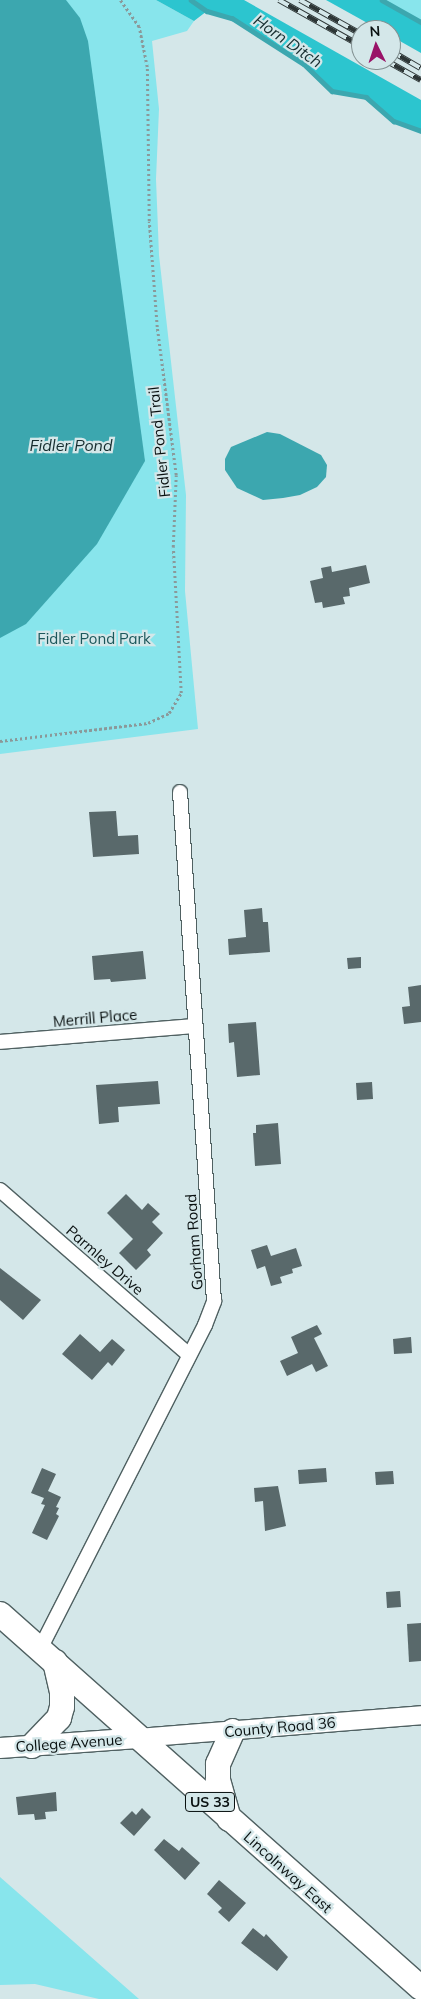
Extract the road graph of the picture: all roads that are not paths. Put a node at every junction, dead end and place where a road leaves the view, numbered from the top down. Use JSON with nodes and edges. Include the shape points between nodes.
{"nodes":[{"id":1,"x":180,"y":792,"type":"dead end"},
{"id":2,"x":193,"y":1026,"type":"junction"},
{"id":3,"x":0,"y":1042,"type":"edge"},
{"id":4,"x":0,"y":1190,"type":"edge"},
{"id":5,"x":189,"y":1355,"type":"junction"},
{"id":6,"x":0,"y":1614,"type":"edge"},
{"id":7,"x":47,"y":1656,"type":"junction"},
{"id":8,"x":421,"y":1715,"type":"edge"},
{"id":9,"x":233,"y":1731,"type":"junction"},
{"id":10,"x":138,"y":1738,"type":"junction"},
{"id":11,"x":32,"y":1746,"type":"junction"},
{"id":12,"x":0,"y":1748,"type":"edge"},
{"id":13,"x":229,"y":1819,"type":"junction"},
{"id":14,"x":421,"y":1988,"type":"edge"}],
"edges":[{"from":1,"to":2,"type":"street","name":"Gorham Road"},
{"from":2,"to":3,"type":"street","name":"Merrill Place"},
{"from":2,"to":5,"type":"street","name":"Gorham Road","via":[[215,1291],[210,1313]]},
{"from":4,"to":5,"type":"street","name":"Parmley Drive"},
{"from":5,"to":7,"type":"street","name":"Gorham Road"},
{"from":6,"to":7,"type":"highway","name":"Lincolnway East","number":"US 33"},
{"from":7,"to":10,"type":"highway","name":"Lincolnway East","number":"US 33"},
{"from":7,"to":11,"type":"highway","via":[[62,1692],[62,1707],[59,1718]]},
{"from":8,"to":9,"type":"street","name":"County Road 36"},
{"from":9,"to":10,"type":"street","name":"County Road 36"},
{"from":9,"to":13,"type":"highway","via":[[218,1764],[218,1780]]},
{"from":10,"to":11,"type":"main road","name":"College Avenue"},
{"from":10,"to":13,"type":"highway","name":"Lincolnway East","number":"US 33"},
{"from":11,"to":12,"type":"main road","name":"College Avenue"},
{"from":13,"to":14,"type":"highway","name":"Lincolnway East","number":"US 33"}]}
